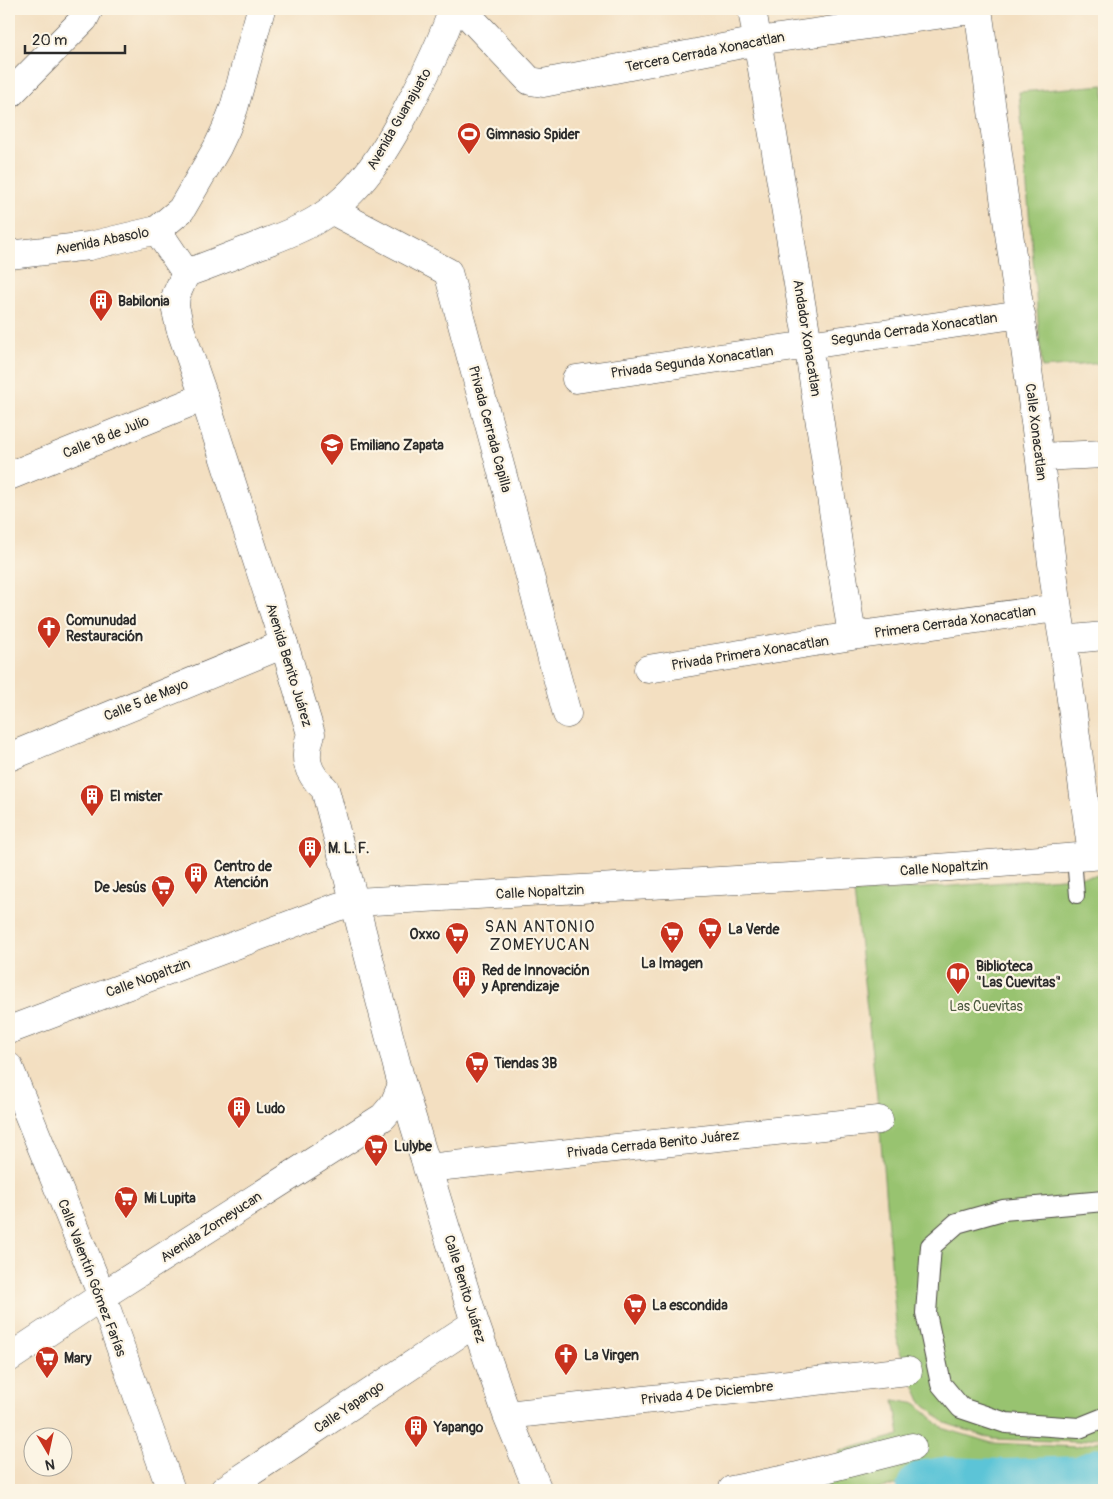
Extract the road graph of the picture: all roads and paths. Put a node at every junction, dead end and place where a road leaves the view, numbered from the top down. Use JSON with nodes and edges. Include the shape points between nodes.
{"nodes":[{"id":1,"x":89,"y":9,"type":"edge"},
{"id":2,"x":261,"y":9,"type":"edge"},
{"id":3,"x":453,"y":9,"type":"edge"},
{"id":4,"x":462,"y":9,"type":"edge"},
{"id":5,"x":752,"y":9,"type":"edge"},
{"id":6,"x":978,"y":9,"type":"edge"},
{"id":7,"x":758,"y":41,"type":"junction"},
{"id":8,"x":9,"y":95,"type":"edge"},
{"id":9,"x":331,"y":210,"type":"junction"},
{"id":10,"x":157,"y":230,"type":"junction"},
{"id":11,"x":9,"y":255,"type":"edge"},
{"id":12,"x":186,"y":273,"type":"junction"},
{"id":13,"x":1021,"y":314,"type":"junction"},
{"id":14,"x":808,"y":344,"type":"junction"},
{"id":15,"x":576,"y":379,"type":"dead end"},
{"id":16,"x":204,"y":397,"type":"junction"},
{"id":17,"x":1104,"y":454,"type":"edge"},
{"id":18,"x":1040,"y":457,"type":"junction"},
{"id":19,"x":9,"y":476,"type":"edge"},
{"id":20,"x":1057,"y":608,"type":"junction"},
{"id":21,"x":852,"y":636,"type":"junction"},
{"id":22,"x":1104,"y":636,"type":"edge"},
{"id":23,"x":1063,"y":640,"type":"junction"},
{"id":24,"x":284,"y":644,"type":"junction"},
{"id":25,"x":648,"y":669,"type":"dead end"},
{"id":26,"x":567,"y":714,"type":"dead end"},
{"id":27,"x":9,"y":757,"type":"edge"},
{"id":28,"x":1090,"y":856,"type":"edge"},
{"id":29,"x":1077,"y":896,"type":"dead end"},
{"id":30,"x":356,"y":902,"type":"junction"},
{"id":31,"x":9,"y":1030,"type":"edge"},
{"id":32,"x":9,"y":1067,"type":"edge"},
{"id":33,"x":402,"y":1085,"type":"junction"},
{"id":34,"x":879,"y":1120,"type":"dead end"},
{"id":35,"x":427,"y":1168,"type":"junction"},
{"id":36,"x":1104,"y":1202,"type":"edge"},
{"id":37,"x":102,"y":1296,"type":"junction"},
{"id":38,"x":475,"y":1323,"type":"junction"},
{"id":39,"x":9,"y":1358,"type":"edge"},
{"id":40,"x":908,"y":1371,"type":"dead end"},
{"id":41,"x":507,"y":1415,"type":"junction"},
{"id":42,"x":1104,"y":1418,"type":"edge"},
{"id":43,"x":912,"y":1447,"type":"dead end"},
{"id":44,"x":171,"y":1490,"type":"edge"},
{"id":45,"x":224,"y":1490,"type":"edge"},
{"id":46,"x":538,"y":1490,"type":"edge"},
{"id":47,"x":732,"y":1490,"type":"edge"}],
"edges":[{"from":1,"to":8,"type":"street","via":[[84,19]]},
{"from":2,"to":10,"type":"street","name":"Avenida Abasolo","via":[[234,108],[218,148],[181,210]]},
{"from":3,"to":9,"type":"street","name":"Avenida Guanajuato","via":[[426,75],[382,154],[369,173]]},
{"from":4,"to":7,"type":"street","name":"Tercera Cerrada Xonacatlan","via":[[530,81],[543,83]]},
{"from":5,"to":7,"type":"street","name":"Andador Xonacatlan"},
{"from":6,"to":7,"type":"street","name":"Tercera Cerrada Xonacatlan"},
{"from":6,"to":13,"type":"street","name":"Calle Xonacatlan"},
{"from":7,"to":14,"type":"street","name":"Andador Xonacatlan"},
{"from":9,"to":12,"type":"street","name":"Avenida Guanajuato","via":[[299,229]]},
{"from":9,"to":26,"type":"street","name":"Privada Cerrada Capilla","via":[[448,272]]},
{"from":10,"to":11,"type":"street","name":"Avenida Abasolo","via":[[88,246]]},
{"from":10,"to":12,"type":"street"},
{"from":12,"to":16,"type":"street","name":"Avenida Benito Juárez","via":[[176,295],[175,306]]},
{"from":13,"to":14,"type":"street","name":"Segunda Cerrada Xonacatlan"},
{"from":13,"to":18,"type":"street","name":"Calle Xonacatlan"},
{"from":14,"to":15,"type":"street","name":"Privada Segunda Xonacatlan"},
{"from":14,"to":21,"type":"street","name":"Andador Xonacatlan"},
{"from":16,"to":19,"type":"street","name":"Calle 18 de Julio"},
{"from":16,"to":24,"type":"street","name":"Avenida Benito Juárez"},
{"from":17,"to":18,"type":"street"},
{"from":18,"to":20,"type":"street","name":"Calle Xonacatlan"},
{"from":20,"to":21,"type":"street","name":"Primera Cerrada Xonacatlan"},
{"from":20,"to":23,"type":"street","name":"Calle Xonacatlan"},
{"from":21,"to":25,"type":"street","name":"Privada Primera Xonacatlan"},
{"from":22,"to":23,"type":"street"},
{"from":23,"to":28,"type":"street","name":"Calle Xonacatlan"},
{"from":24,"to":27,"type":"street","name":"Calle 5 de Mayo"},
{"from":24,"to":30,"type":"street","name":"Avenida Benito Juárez","via":[[311,734],[306,749],[308,766],[315,780],[325,789]]},
{"from":28,"to":29,"type":"lane"},
{"from":28,"to":30,"type":"street","name":"Calle Nopaltzin","via":[[891,872]]},
{"from":30,"to":31,"type":"street","name":"Calle Nopaltzin"},
{"from":30,"to":33,"type":"street","name":"Avenida Benito Juárez"},
{"from":32,"to":37,"type":"street","name":"Calle Valentín Gómez Farías"},
{"from":33,"to":35,"type":"street","name":"Calle Benito Juárez"},
{"from":33,"to":37,"type":"street","name":"Avenida Zomeyucan","via":[[394,1104],[383,1117]]},
{"from":34,"to":35,"type":"street","name":"Privada Cerrada Benito Juárez"},
{"from":35,"to":38,"type":"street","name":"Calle Benito Juárez"},
{"from":36,"to":42,"type":"street","via":[[1003,1210],[956,1223],[931,1246],[926,1313],[941,1384],[961,1408],[1006,1423],[1079,1428]]},
{"from":37,"to":39,"type":"street","name":"Avenida Zomeyucan"},
{"from":37,"to":44,"type":"street","name":"Calle Valentín Gómez Farías"},
{"from":38,"to":41,"type":"street","name":"Calle Benito Juárez"},
{"from":38,"to":45,"type":"street","name":"Calle Yapango"},
{"from":40,"to":41,"type":"street","name":"Privada 4 De Diciembre"},
{"from":41,"to":46,"type":"street","name":"Calle Benito Juárez"},
{"from":43,"to":47,"type":"street","via":[[786,1480]]}]}
